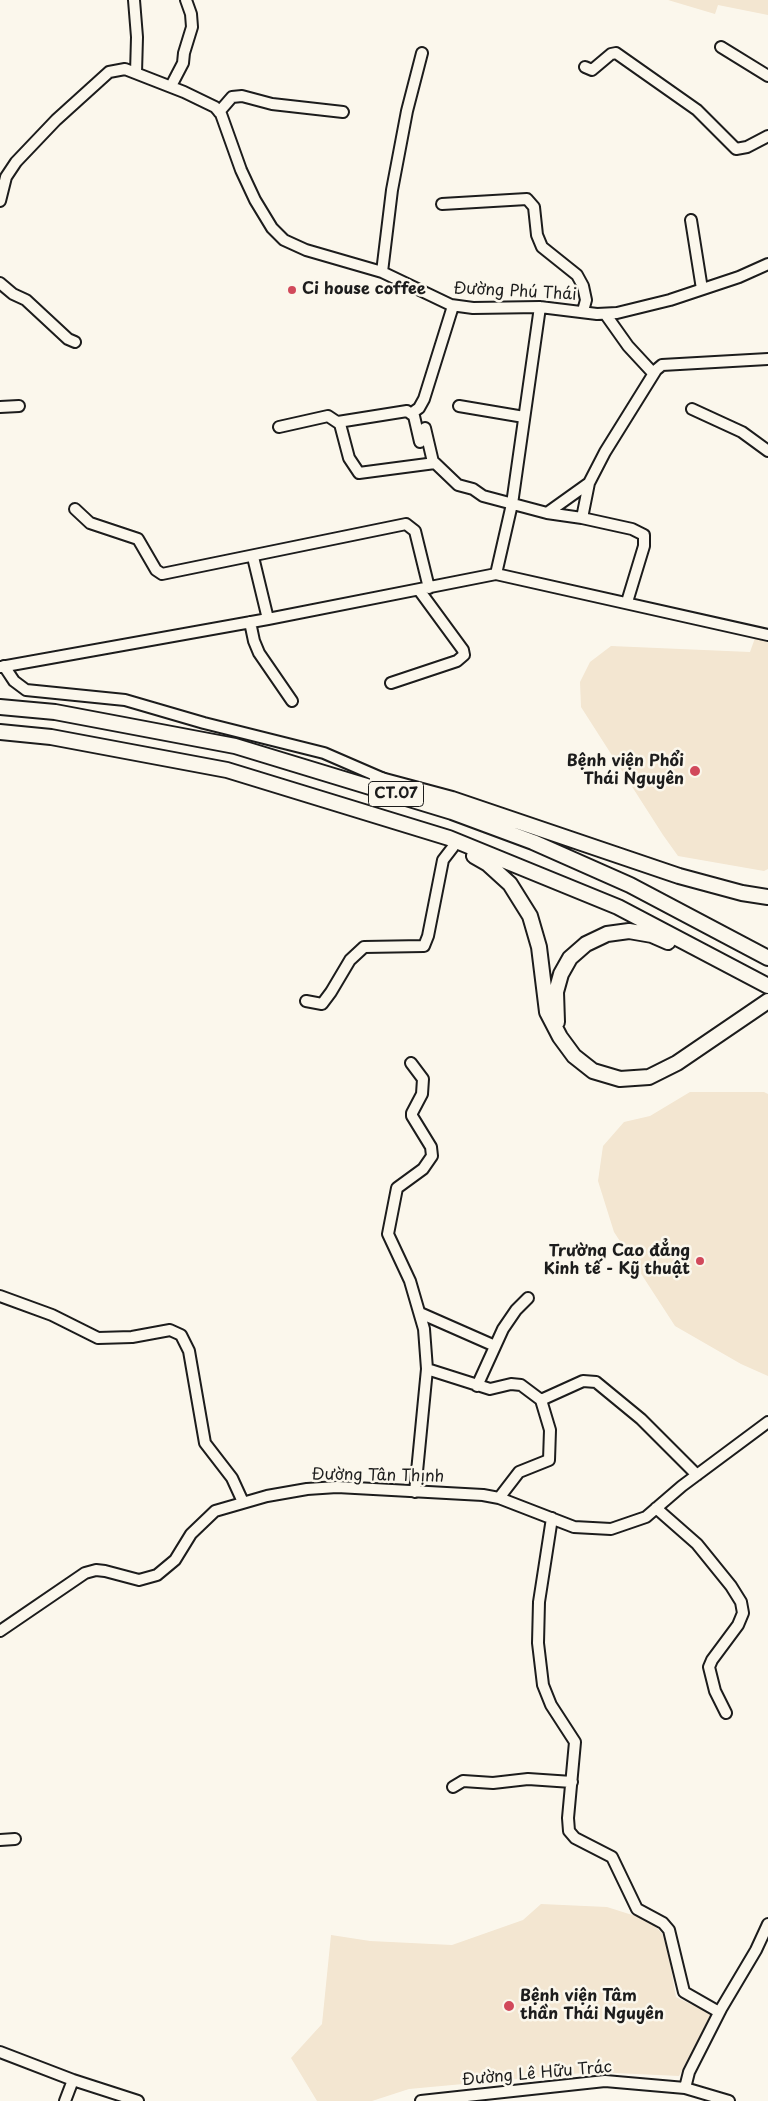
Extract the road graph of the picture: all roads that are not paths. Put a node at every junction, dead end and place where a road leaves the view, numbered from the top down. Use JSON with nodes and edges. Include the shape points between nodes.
{"nodes":[{"id":1,"x":134,"y":0,"type":"edge"},
{"id":2,"x":186,"y":0,"type":"edge"},
{"id":3,"x":721,"y":47,"type":"dead end"},
{"id":4,"x":422,"y":53,"type":"dead end"},
{"id":5,"x":585,"y":67,"type":"dead end"},
{"id":6,"x":136,"y":73,"type":"junction"},
{"id":7,"x":768,"y":76,"type":"edge"},
{"id":8,"x":170,"y":86,"type":"junction"},
{"id":9,"x":219,"y":112,"type":"junction"},
{"id":10,"x":343,"y":112,"type":"dead end"},
{"id":11,"x":768,"y":136,"type":"edge"},
{"id":12,"x":0,"y":201,"type":"edge"},
{"id":13,"x":442,"y":204,"type":"dead end"},
{"id":14,"x":691,"y":220,"type":"dead end"},
{"id":15,"x":768,"y":264,"type":"edge"},
{"id":16,"x":382,"y":272,"type":"junction"},
{"id":17,"x":0,"y":283,"type":"edge"},
{"id":18,"x":702,"y":289,"type":"junction"},
{"id":19,"x":453,"y":306,"type":"junction"},
{"id":20,"x":540,"y":307,"type":"junction"},
{"id":21,"x":583,"y":311,"type":"junction"},
{"id":22,"x":606,"y":315,"type":"junction"},
{"id":23,"x":75,"y":342,"type":"dead end"},
{"id":24,"x":768,"y":359,"type":"edge"},
{"id":25,"x":653,"y":373,"type":"junction"},
{"id":26,"x":19,"y":406,"type":"dead end"},
{"id":27,"x":459,"y":406,"type":"dead end"},
{"id":28,"x":0,"y":407,"type":"edge"},
{"id":29,"x":692,"y":409,"type":"dead end"},
{"id":30,"x":412,"y":413,"type":"junction"},
{"id":31,"x":524,"y":417,"type":"junction"},
{"id":32,"x":338,"y":422,"type":"junction"},
{"id":33,"x":279,"y":427,"type":"dead end"},
{"id":34,"x":426,"y":428,"type":"dead end"},
{"id":35,"x":420,"y":442,"type":"dead end"},
{"id":36,"x":768,"y":451,"type":"edge"},
{"id":37,"x":433,"y":462,"type":"junction"},
{"id":38,"x":589,"y":483,"type":"junction"},
{"id":39,"x":512,"y":504,"type":"junction"},
{"id":40,"x":75,"y":509,"type":"dead end"},
{"id":41,"x":547,"y":513,"type":"junction"},
{"id":42,"x":582,"y":518,"type":"junction"},
{"id":43,"x":253,"y":557,"type":"junction"},
{"id":44,"x":496,"y":574,"type":"junction"},
{"id":45,"x":424,"y":589,"type":"junction"},
{"id":46,"x":627,"y":602,"type":"junction"},
{"id":47,"x":268,"y":619,"type":"junction"},
{"id":48,"x":250,"y":622,"type":"junction"},
{"id":49,"x":768,"y":635,"type":"edge"},
{"id":50,"x":2,"y":667,"type":"edge"},
{"id":51,"x":391,"y":683,"type":"dead end"},
{"id":52,"x":292,"y":702,"type":"dead end"},
{"id":53,"x":0,"y":707,"type":"edge"},
{"id":54,"x":0,"y":732,"type":"edge"},
{"id":55,"x":235,"y":746,"type":"junction"},
{"id":56,"x":399,"y":785,"type":"junction"},
{"id":57,"x":340,"y":803,"type":"junction"},
{"id":58,"x":453,"y":847,"type":"junction"},
{"id":59,"x":768,"y":897,"type":"edge"},
{"id":60,"x":768,"y":958,"type":"edge"},
{"id":61,"x":768,"y":986,"type":"edge"},
{"id":62,"x":768,"y":994,"type":"edge"},
{"id":63,"x":306,"y":1001,"type":"dead end"},
{"id":64,"x":763,"y":1004,"type":"edge"},
{"id":65,"x":560,"y":1037,"type":"junction"},
{"id":66,"x":411,"y":1063,"type":"dead end"},
{"id":67,"x":0,"y":1296,"type":"edge"},
{"id":68,"x":528,"y":1298,"type":"dead end"},
{"id":69,"x":420,"y":1313,"type":"junction"},
{"id":70,"x":495,"y":1346,"type":"junction"},
{"id":71,"x":427,"y":1369,"type":"junction"},
{"id":72,"x":476,"y":1386,"type":"junction"},
{"id":73,"x":541,"y":1400,"type":"junction"},
{"id":74,"x":768,"y":1422,"type":"edge"},
{"id":75,"x":697,"y":1475,"type":"junction"},
{"id":76,"x":415,"y":1492,"type":"junction"},
{"id":77,"x":499,"y":1498,"type":"junction"},
{"id":78,"x":243,"y":1502,"type":"junction"},
{"id":79,"x":656,"y":1508,"type":"junction"},
{"id":80,"x":552,"y":1518,"type":"junction"},
{"id":81,"x":0,"y":1631,"type":"edge"},
{"id":82,"x":726,"y":1713,"type":"dead end"},
{"id":83,"x":572,"y":1782,"type":"junction"},
{"id":84,"x":453,"y":1786,"type":"dead end"},
{"id":85,"x":15,"y":1839,"type":"dead end"},
{"id":86,"x":0,"y":1840,"type":"edge"},
{"id":87,"x":768,"y":1924,"type":"edge"},
{"id":88,"x":719,"y":2012,"type":"junction"},
{"id":89,"x":0,"y":2052,"type":"edge"},
{"id":90,"x":73,"y":2080,"type":"junction"},
{"id":91,"x":685,"y":2088,"type":"junction"},
{"id":92,"x":65,"y":2101,"type":"edge"},
{"id":93,"x":138,"y":2101,"type":"edge"},
{"id":94,"x":421,"y":2101,"type":"edge"},
{"id":95,"x":728,"y":2101,"type":"edge"}],
"edges":[{"from":1,"to":6,"type":"street"},
{"from":2,"to":8,"type":"street","via":[[192,27],[183,63]]},
{"from":3,"to":7,"type":"street"},
{"from":4,"to":16,"type":"street","via":[[392,190]]},
{"from":5,"to":11,"type":"street","via":[[592,70],[616,53],[697,110],[736,149],[743,149]]},
{"from":6,"to":8,"type":"street"},
{"from":6,"to":12,"type":"street","via":[[125,69],[109,72],[56,120],[16,162],[6,177]]},
{"from":8,"to":9,"type":"street","via":[[215,107]]},
{"from":9,"to":10,"type":"street","via":[[232,97],[242,96],[272,104]]},
{"from":9,"to":16,"type":"street","name":"Đường Phú Thái","via":[[225,120],[241,170],[255,200],[277,234],[306,250]]},
{"from":13,"to":21,"type":"street","via":[[526,199],[534,207],[542,247],[577,275],[583,286],[586,300]]},
{"from":14,"to":18,"type":"street"},
{"from":15,"to":18,"type":"street","name":"Đường Phú Thái"},
{"from":16,"to":19,"type":"street","name":"Đường Phú Thái"},
{"from":17,"to":23,"type":"street","via":[[12,294],[26,300]]},
{"from":18,"to":22,"type":"street","name":"Đường Phú Thái"},
{"from":19,"to":20,"type":"street","name":"Đường Phú Thái"},
{"from":19,"to":30,"type":"street","via":[[424,399]]},
{"from":20,"to":21,"type":"street","name":"Đường Phú Thái"},
{"from":20,"to":31,"type":"street"},
{"from":21,"to":22,"type":"street","name":"Đường Phú Thái"},
{"from":22,"to":25,"type":"street"},
{"from":24,"to":25,"type":"street","via":[[662,366]]},
{"from":25,"to":38,"type":"street"},
{"from":26,"to":28,"type":"street"},
{"from":27,"to":31,"type":"street"},
{"from":29,"to":36,"type":"street","via":[[742,432]]},
{"from":30,"to":32,"type":"street","via":[[403,410]]},
{"from":30,"to":35,"type":"street"},
{"from":31,"to":39,"type":"street"},
{"from":32,"to":33,"type":"street","via":[[326,416]]},
{"from":32,"to":37,"type":"street","via":[[350,461],[358,473]]},
{"from":34,"to":37,"type":"street"},
{"from":37,"to":39,"type":"street","via":[[461,486]]},
{"from":38,"to":41,"type":"street"},
{"from":38,"to":42,"type":"street"},
{"from":39,"to":41,"type":"street"},
{"from":39,"to":44,"type":"street"},
{"from":40,"to":43,"type":"street","via":[[90,523],[138,539],[156,570],[162,574]]},
{"from":41,"to":42,"type":"street"},
{"from":42,"to":46,"type":"street","via":[[632,529],[645,538]]},
{"from":43,"to":45,"type":"street","via":[[406,524],[415,531]]},
{"from":43,"to":47,"type":"street"},
{"from":44,"to":45,"type":"street"},
{"from":44,"to":46,"type":"street"},
{"from":45,"to":47,"type":"street"},
{"from":45,"to":51,"type":"street","via":[[464,655],[457,661]]},
{"from":46,"to":49,"type":"street"},
{"from":47,"to":48,"type":"street"},
{"from":48,"to":50,"type":"street"},
{"from":48,"to":52,"type":"street","via":[[259,653]]},
{"from":50,"to":56,"type":"street","via":[[14,682],[26,690],[136,703],[324,753]]},
{"from":53,"to":55,"type":"highway","number":"CT.07","via":[[55,712]]},
{"from":54,"to":57,"type":"highway","number":"CT.07","via":[[50,737],[227,770]]},
{"from":55,"to":56,"type":"highway"},
{"from":55,"to":60,"type":"highway","number":"CT.07","via":[[452,812],[533,842],[630,885]]},
{"from":56,"to":59,"type":"highway","via":[[460,802],[679,876]]},
{"from":57,"to":58,"type":"highway","via":[[380,823]]},
{"from":57,"to":61,"type":"highway","number":"CT.07","via":[[449,838],[618,907]]},
{"from":58,"to":63,"type":"street","via":[[443,860],[424,946],[364,947],[350,960],[322,1004]]},
{"from":58,"to":65,"type":"highway","via":[[488,864],[510,884],[530,916],[539,946],[547,1012]]},
{"from":62,"to":65,"type":"highway","via":[[652,935],[629,931],[607,934],[586,944],[570,958],[561,974],[556,992]]},
{"from":64,"to":65,"type":"highway","via":[[677,1064],[649,1077],[620,1079],[593,1071],[574,1056]]},
{"from":66,"to":69,"type":"street","via":[[424,1079],[422,1094],[412,1116],[431,1146],[432,1156],[422,1169],[396,1188],[388,1234],[410,1281]]},
{"from":67,"to":78,"type":"street","via":[[52,1315],[98,1338],[132,1337],[170,1330],[181,1334],[189,1351],[205,1443],[232,1478]]},
{"from":68,"to":70,"type":"street","via":[[516,1310]]},
{"from":69,"to":70,"type":"street"},
{"from":69,"to":71,"type":"street"},
{"from":70,"to":72,"type":"street"},
{"from":71,"to":72,"type":"street"},
{"from":71,"to":76,"type":"street"},
{"from":72,"to":73,"type":"street","via":[[490,1389],[521,1385]]},
{"from":73,"to":75,"type":"street","via":[[583,1381],[596,1382],[641,1419]]},
{"from":73,"to":77,"type":"street","via":[[550,1430],[549,1460],[519,1472]]},
{"from":74,"to":75,"type":"street","name":"Đường Tân Thịnh"},
{"from":75,"to":79,"type":"street","name":"Đường Tân Thịnh"},
{"from":76,"to":77,"type":"street","name":"Đường Tân Thịnh","via":[[458,1492]]},
{"from":76,"to":78,"type":"street","name":"Đường Tân Thịnh","via":[[307,1489]]},
{"from":77,"to":80,"type":"street","name":"Đường Tân Thịnh"},
{"from":78,"to":81,"type":"street","name":"Đường Tân Thịnh","via":[[215,1511],[203,1521],[175,1560],[157,1575],[139,1580],[96,1570],[85,1573]]},
{"from":79,"to":80,"type":"street","name":"Đường Tân Thịnh","via":[[646,1517],[611,1530],[574,1527]]},
{"from":79,"to":82,"type":"street","via":[[697,1544],[741,1602],[743,1613],[738,1625],[710,1667],[715,1691]]},
{"from":80,"to":83,"type":"street","via":[[539,1602],[540,1666],[551,1705],[575,1742]]},
{"from":83,"to":84,"type":"street","via":[[528,1779],[493,1784],[463,1781]]},
{"from":83,"to":88,"type":"street","via":[[569,1831],[575,1838],[612,1857],[637,1909],[663,1923],[669,1930],[684,1992]]},
{"from":85,"to":86,"type":"street"},
{"from":87,"to":88,"type":"street"},
{"from":88,"to":91,"type":"street","via":[[689,2072]]},
{"from":89,"to":90,"type":"street"},
{"from":90,"to":92,"type":"street"},
{"from":90,"to":93,"type":"street"},
{"from":91,"to":94,"type":"street","name":"Đường Lê Hữu Trác","via":[[605,2081]]},
{"from":91,"to":95,"type":"street","name":"Đường Lê Hữu Trác"}]}
